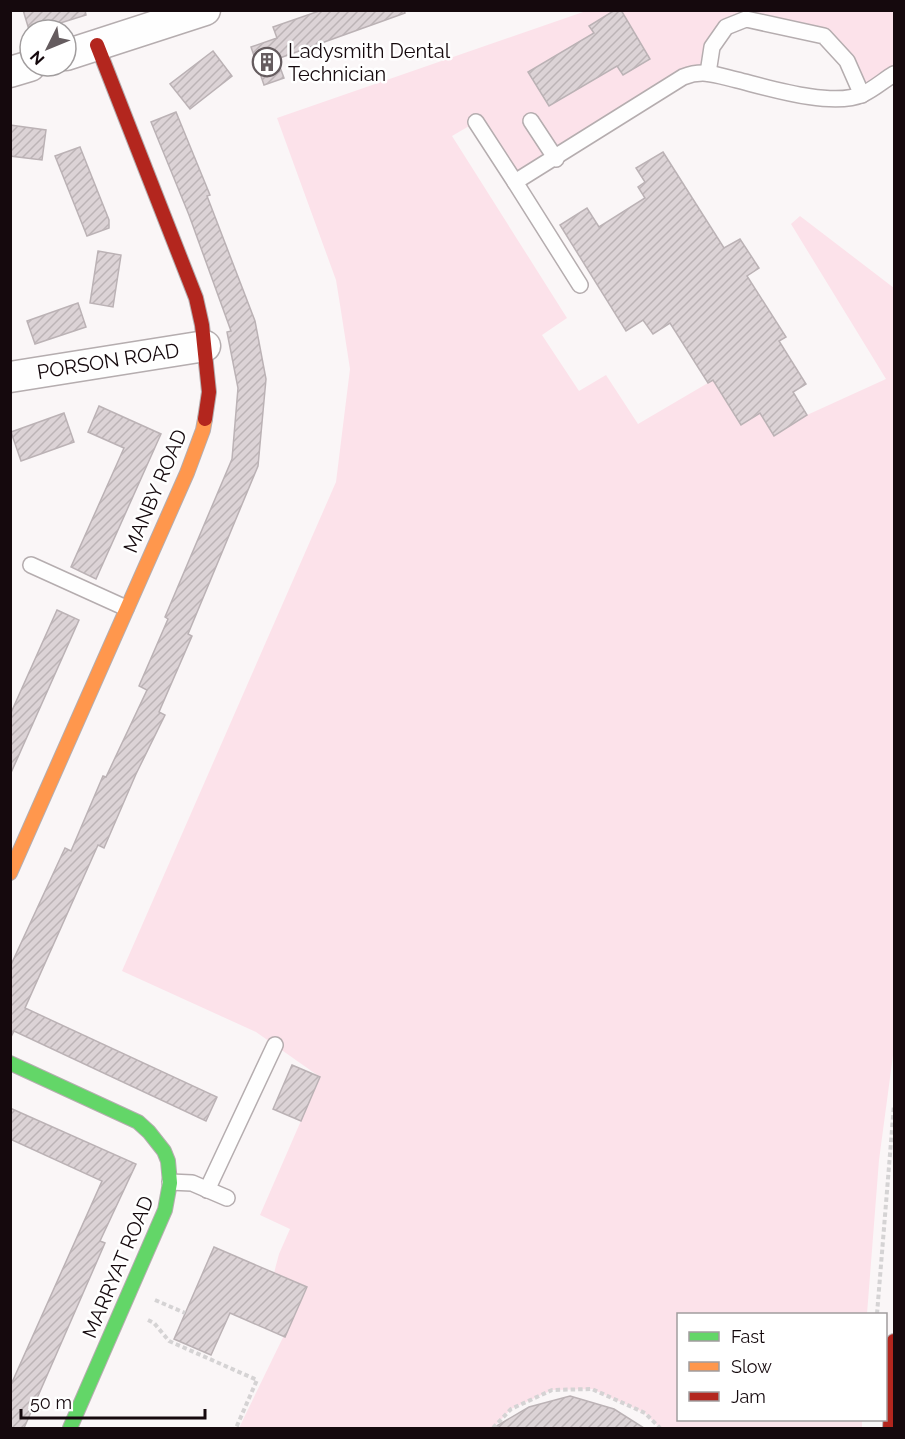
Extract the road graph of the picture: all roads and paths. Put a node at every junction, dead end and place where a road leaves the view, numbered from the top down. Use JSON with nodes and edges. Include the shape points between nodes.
{"nodes":[{"id":1,"x":205,"y":10,"type":"edge"},
{"id":2,"x":97,"y":45,"type":"junction"},
{"id":3,"x":78,"y":51,"type":"edge"},
{"id":4,"x":708,"y":73,"type":"junction"},
{"id":5,"x":894,"y":74,"type":"edge"},
{"id":6,"x":862,"y":95,"type":"junction"},
{"id":7,"x":531,"y":121,"type":"dead end"},
{"id":8,"x":476,"y":122,"type":"dead end"},
{"id":9,"x":556,"y":159,"type":"junction"},
{"id":10,"x":515,"y":182,"type":"junction"},
{"id":11,"x":580,"y":285,"type":"dead end"},
{"id":12,"x":205,"y":346,"type":"junction"},
{"id":13,"x":10,"y":377,"type":"edge"},
{"id":14,"x":31,"y":565,"type":"dead end"},
{"id":15,"x":126,"y":608,"type":"junction"},
{"id":16,"x":10,"y":873,"type":"edge"},
{"id":17,"x":275,"y":1045,"type":"dead end"},
{"id":18,"x":10,"y":1063,"type":"edge"},
{"id":19,"x":894,"y":1105,"type":"edge"},
{"id":20,"x":170,"y":1182,"type":"junction"},
{"id":21,"x":207,"y":1190,"type":"junction"},
{"id":22,"x":227,"y":1198,"type":"dead end"},
{"id":23,"x":122,"y":1309,"type":"junction"},
{"id":24,"x":877,"y":1313,"type":"edge"},
{"id":25,"x":894,"y":1341,"type":"edge"},
{"id":26,"x":70,"y":1428,"type":"edge"},
{"id":27,"x":236,"y":1428,"type":"edge"},
{"id":28,"x":494,"y":1428,"type":"edge"},
{"id":29,"x":660,"y":1428,"type":"edge"},
{"id":30,"x":890,"y":1428,"type":"edge"}],
"edges":[{"from":1,"to":2,"type":"street"},
{"from":2,"to":3,"type":"street"},
{"from":2,"to":12,"type":"main road","name":"MANBY ROAD","via":[[196,298]]},
{"from":4,"to":6,"type":"lane","via":[[834,100]]},
{"from":4,"to":6,"type":"lane","via":[[712,47],[726,27],[746,19],[824,36],[847,61]]},
{"from":4,"to":9,"type":"lane","via":[[683,77]]},
{"from":5,"to":6,"type":"lane"},
{"from":7,"to":9,"type":"lane"},
{"from":8,"to":10,"type":"lane"},
{"from":9,"to":10,"type":"lane"},
{"from":10,"to":11,"type":"lane"},
{"from":12,"to":13,"type":"street","name":"PORSON ROAD"},
{"from":12,"to":15,"type":"main road","name":"MANBY ROAD","via":[[209,392],[203,430]]},
{"from":14,"to":15,"type":"lane"},
{"from":15,"to":16,"type":"main road","name":"MANBY ROAD"},
{"from":17,"to":21,"type":"lane"},
{"from":18,"to":20,"type":"main road","name":"MARRYAT ROAD","via":[[138,1122],[165,1150]]},
{"from":19,"to":24,"type":"path"},
{"from":20,"to":21,"type":"lane","via":[[192,1183]]},
{"from":20,"to":23,"type":"main road","name":"MARRYAT ROAD","via":[[165,1210]]},
{"from":21,"to":22,"type":"lane"},
{"from":23,"to":26,"type":"main road","name":"MARRYAT ROAD"},
{"from":23,"to":27,"type":"path","via":[[154,1323],[169,1341],[257,1380]]},
{"from":25,"to":30,"type":"main road"},
{"from":28,"to":29,"type":"path","via":[[510,1409],[552,1390],[592,1389],[645,1413]]}]}
